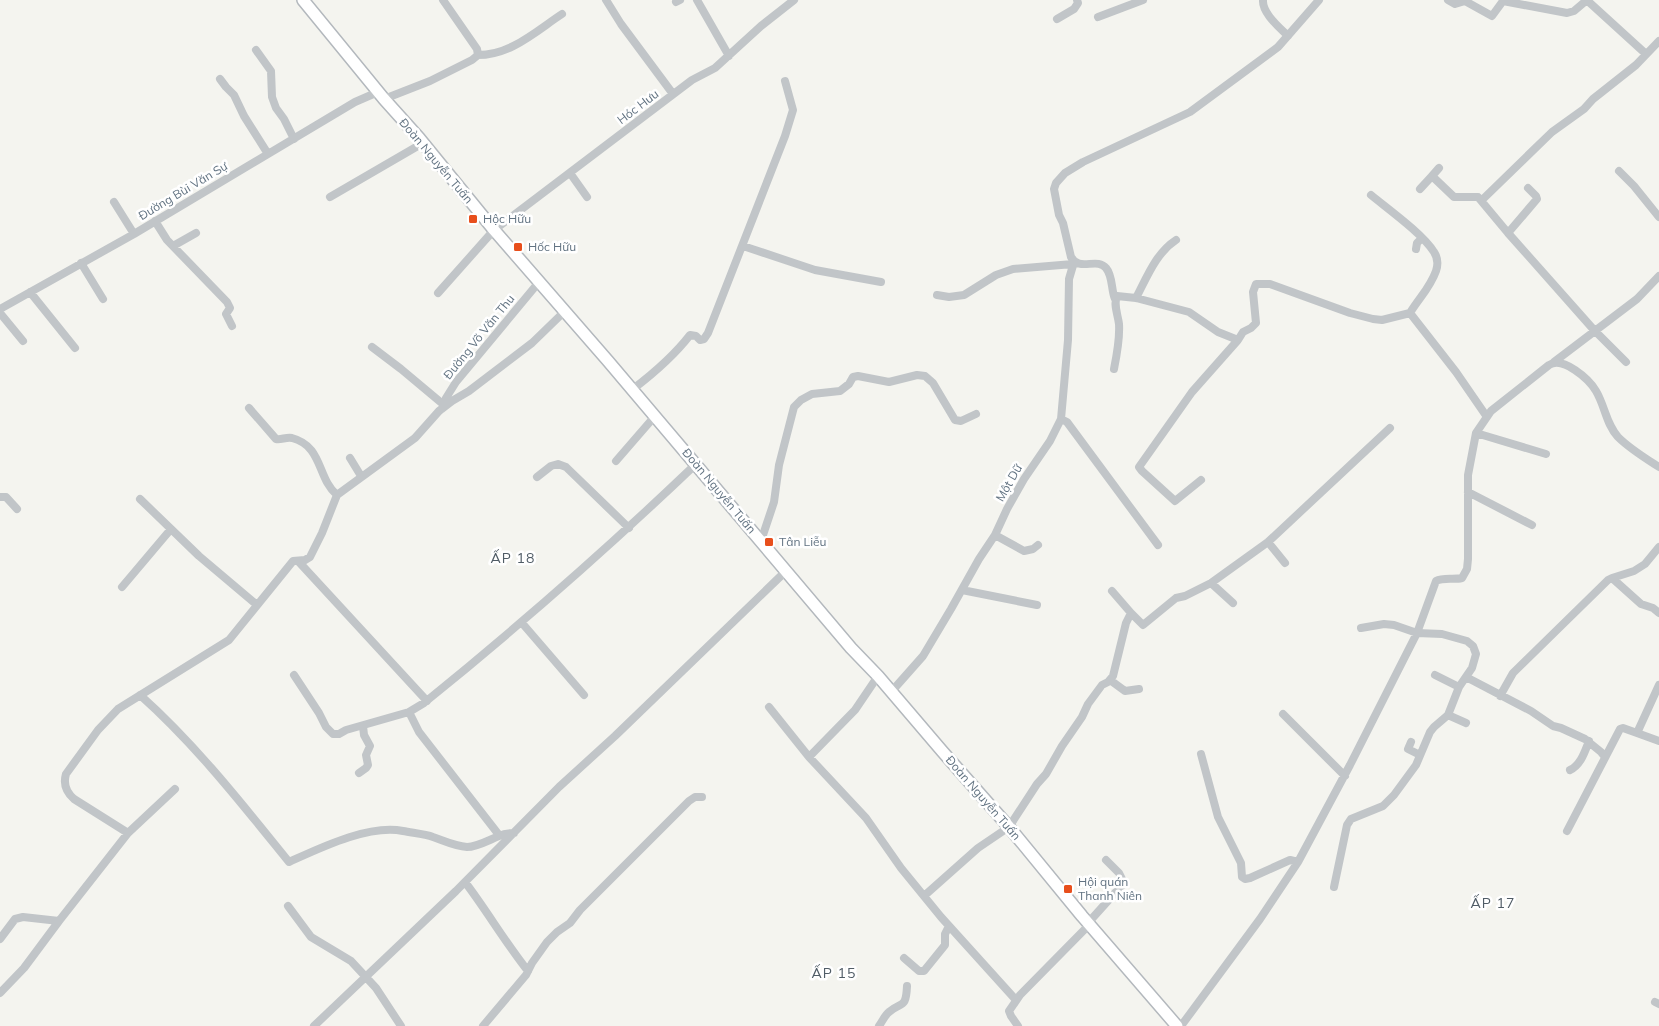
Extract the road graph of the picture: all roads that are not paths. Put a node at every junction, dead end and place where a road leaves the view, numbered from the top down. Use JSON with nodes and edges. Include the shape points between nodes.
{"nodes":[{"id":1,"x":303,"y":0,"type":"edge"},
{"id":2,"x":443,"y":0,"type":"edge"},
{"id":3,"x":697,"y":0,"type":"edge"},
{"id":4,"x":794,"y":0,"type":"edge"},
{"id":5,"x":1077,"y":0,"type":"edge"},
{"id":6,"x":1143,"y":0,"type":"edge"},
{"id":7,"x":1263,"y":0,"type":"edge"},
{"id":8,"x":1319,"y":0,"type":"edge"},
{"id":9,"x":1448,"y":0,"type":"edge"},
{"id":10,"x":608,"y":1,"type":"edge"},
{"id":11,"x":1588,"y":2,"type":"edge"},
{"id":12,"x":562,"y":14,"type":"dead end"},
{"id":13,"x":1098,"y":17,"type":"dead end"},
{"id":14,"x":1057,"y":19,"type":"dead end"},
{"id":15,"x":1288,"y":36,"type":"junction"},
{"id":16,"x":1659,"y":41,"type":"edge"},
{"id":17,"x":256,"y":50,"type":"dead end"},
{"id":18,"x":1646,"y":54,"type":"junction"},
{"id":19,"x":478,"y":55,"type":"junction"},
{"id":20,"x":729,"y":56,"type":"junction"},
{"id":21,"x":220,"y":79,"type":"dead end"},
{"id":22,"x":785,"y":81,"type":"dead end"},
{"id":23,"x":673,"y":94,"type":"junction"},
{"id":24,"x":381,"y":96,"type":"junction"},
{"id":25,"x":294,"y":139,"type":"junction"},
{"id":26,"x":423,"y":143,"type":"junction"},
{"id":27,"x":268,"y":154,"type":"junction"},
{"id":28,"x":1439,"y":168,"type":"dead end"},
{"id":29,"x":1619,"y":171,"type":"dead end"},
{"id":30,"x":570,"y":173,"type":"junction"},
{"id":31,"x":1432,"y":176,"type":"junction"},
{"id":32,"x":1528,"y":188,"type":"dead end"},
{"id":33,"x":1420,"y":189,"type":"dead end"},
{"id":34,"x":1372,"y":195,"type":"dead end"},
{"id":35,"x":587,"y":197,"type":"dead end"},
{"id":36,"x":330,"y":198,"type":"dead end"},
{"id":37,"x":1482,"y":200,"type":"junction"},
{"id":38,"x":114,"y":202,"type":"dead end"},
{"id":39,"x":1659,"y":218,"type":"edge"},
{"id":40,"x":155,"y":221,"type":"junction"},
{"id":41,"x":494,"y":230,"type":"junction"},
{"id":42,"x":196,"y":232,"type":"dead end"},
{"id":43,"x":1508,"y":233,"type":"junction"},
{"id":44,"x":134,"y":234,"type":"junction"},
{"id":45,"x":1422,"y":238,"type":"junction"},
{"id":46,"x":1176,"y":240,"type":"dead end"},
{"id":47,"x":173,"y":246,"type":"junction"},
{"id":48,"x":743,"y":246,"type":"junction"},
{"id":49,"x":1416,"y":249,"type":"dead end"},
{"id":50,"x":82,"y":263,"type":"junction"},
{"id":51,"x":1074,"y":263,"type":"junction"},
{"id":52,"x":1659,"y":276,"type":"edge"},
{"id":53,"x":539,"y":282,"type":"junction"},
{"id":54,"x":881,"y":282,"type":"dead end"},
{"id":55,"x":30,"y":292,"type":"junction"},
{"id":56,"x":438,"y":292,"type":"dead end"},
{"id":57,"x":937,"y":295,"type":"dead end"},
{"id":58,"x":1136,"y":298,"type":"junction"},
{"id":59,"x":103,"y":299,"type":"dead end"},
{"id":60,"x":1115,"y":299,"type":"junction"},
{"id":61,"x":0,"y":308,"type":"edge"},
{"id":62,"x":565,"y":311,"type":"junction"},
{"id":63,"x":0,"y":313,"type":"edge"},
{"id":64,"x":1410,"y":313,"type":"junction"},
{"id":65,"x":232,"y":326,"type":"dead end"},
{"id":66,"x":1594,"y":330,"type":"junction"},
{"id":67,"x":1238,"y":340,"type":"junction"},
{"id":68,"x":23,"y":341,"type":"dead end"},
{"id":69,"x":372,"y":347,"type":"dead end"},
{"id":70,"x":75,"y":348,"type":"dead end"},
{"id":71,"x":1554,"y":362,"type":"junction"},
{"id":72,"x":1626,"y":362,"type":"dead end"},
{"id":73,"x":1114,"y":369,"type":"dead end"},
{"id":74,"x":632,"y":389,"type":"junction"},
{"id":75,"x":443,"y":407,"type":"junction"},
{"id":76,"x":249,"y":408,"type":"dead end"},
{"id":77,"x":976,"y":414,"type":"dead end"},
{"id":78,"x":655,"y":416,"type":"junction"},
{"id":79,"x":1487,"y":417,"type":"junction"},
{"id":80,"x":1062,"y":419,"type":"junction"},
{"id":81,"x":1390,"y":428,"type":"dead end"},
{"id":82,"x":1476,"y":433,"type":"junction"},
{"id":83,"x":1546,"y":454,"type":"dead end"},
{"id":84,"x":350,"y":458,"type":"dead end"},
{"id":85,"x":616,"y":461,"type":"dead end"},
{"id":86,"x":696,"y":464,"type":"junction"},
{"id":87,"x":1659,"y":467,"type":"edge"},
{"id":88,"x":361,"y":476,"type":"junction"},
{"id":89,"x":537,"y":477,"type":"dead end"},
{"id":90,"x":1201,"y":480,"type":"dead end"},
{"id":91,"x":1468,"y":492,"type":"junction"},
{"id":92,"x":337,"y":495,"type":"junction"},
{"id":93,"x":0,"y":497,"type":"edge"},
{"id":94,"x":140,"y":499,"type":"dead end"},
{"id":95,"x":17,"y":508,"type":"dead end"},
{"id":96,"x":1532,"y":525,"type":"dead end"},
{"id":97,"x":629,"y":528,"type":"junction"},
{"id":98,"x":171,"y":529,"type":"junction"},
{"id":99,"x":995,"y":535,"type":"junction"},
{"id":100,"x":761,"y":541,"type":"junction"},
{"id":101,"x":1268,"y":542,"type":"junction"},
{"id":102,"x":1038,"y":545,"type":"dead end"},
{"id":103,"x":1158,"y":545,"type":"dead end"},
{"id":104,"x":1659,"y":547,"type":"edge"},
{"id":105,"x":298,"y":561,"type":"junction"},
{"id":106,"x":1285,"y":563,"type":"dead end"},
{"id":107,"x":786,"y":571,"type":"junction"},
{"id":108,"x":1612,"y":578,"type":"junction"},
{"id":109,"x":1211,"y":583,"type":"junction"},
{"id":110,"x":122,"y":587,"type":"dead end"},
{"id":111,"x":962,"y":590,"type":"junction"},
{"id":112,"x":1112,"y":591,"type":"dead end"},
{"id":113,"x":1233,"y":603,"type":"dead end"},
{"id":114,"x":257,"y":605,"type":"junction"},
{"id":115,"x":1037,"y":605,"type":"dead end"},
{"id":116,"x":1659,"y":613,"type":"edge"},
{"id":117,"x":1131,"y":614,"type":"junction"},
{"id":118,"x":522,"y":623,"type":"junction"},
{"id":119,"x":1361,"y":628,"type":"dead end"},
{"id":120,"x":1417,"y":633,"type":"junction"},
{"id":121,"x":294,"y":675,"type":"dead end"},
{"id":122,"x":878,"y":676,"type":"junction"},
{"id":123,"x":1435,"y":676,"type":"dead end"},
{"id":124,"x":1466,"y":677,"type":"junction"},
{"id":125,"x":1110,"y":680,"type":"junction"},
{"id":126,"x":1659,"y":685,"type":"edge"},
{"id":127,"x":1459,"y":687,"type":"junction"},
{"id":128,"x":1139,"y":690,"type":"dead end"},
{"id":129,"x":892,"y":691,"type":"junction"},
{"id":130,"x":140,"y":695,"type":"junction"},
{"id":131,"x":584,"y":695,"type":"dead end"},
{"id":132,"x":1500,"y":696,"type":"junction"},
{"id":133,"x":427,"y":701,"type":"junction"},
{"id":134,"x":769,"y":707,"type":"dead end"},
{"id":135,"x":409,"y":712,"type":"junction"},
{"id":136,"x":1283,"y":714,"type":"dead end"},
{"id":137,"x":1448,"y":715,"type":"junction"},
{"id":138,"x":1466,"y":723,"type":"dead end"},
{"id":139,"x":364,"y":726,"type":"junction"},
{"id":140,"x":1637,"y":733,"type":"junction"},
{"id":141,"x":1589,"y":741,"type":"junction"},
{"id":142,"x":1659,"y":741,"type":"edge"},
{"id":143,"x":1411,"y":742,"type":"dead end"},
{"id":144,"x":1201,"y":754,"type":"dead end"},
{"id":145,"x":1420,"y":756,"type":"junction"},
{"id":146,"x":809,"y":757,"type":"junction"},
{"id":147,"x":1605,"y":757,"type":"junction"},
{"id":148,"x":1570,"y":770,"type":"dead end"},
{"id":149,"x":358,"y":773,"type":"dead end"},
{"id":150,"x":1345,"y":776,"type":"junction"},
{"id":151,"x":175,"y":789,"type":"dead end"},
{"id":152,"x":702,"y":797,"type":"dead end"},
{"id":153,"x":1009,"y":827,"type":"junction"},
{"id":154,"x":1567,"y":831,"type":"dead end"},
{"id":155,"x":514,"y":832,"type":"junction"},
{"id":156,"x":128,"y":833,"type":"junction"},
{"id":157,"x":500,"y":836,"type":"junction"},
{"id":158,"x":1106,"y":860,"type":"dead end"},
{"id":159,"x":1298,"y":862,"type":"junction"},
{"id":160,"x":465,"y":882,"type":"junction"},
{"id":161,"x":1334,"y":887,"type":"dead end"},
{"id":162,"x":924,"y":896,"type":"junction"},
{"id":163,"x":288,"y":906,"type":"dead end"},
{"id":164,"x":59,"y":922,"type":"junction"},
{"id":165,"x":1088,"y":924,"type":"junction"},
{"id":166,"x":949,"y":926,"type":"junction"},
{"id":167,"x":0,"y":939,"type":"edge"},
{"id":168,"x":904,"y":958,"type":"dead end"},
{"id":169,"x":528,"y":971,"type":"junction"},
{"id":170,"x":365,"y":976,"type":"junction"},
{"id":171,"x":907,"y":986,"type":"dead end"},
{"id":172,"x":0,"y":993,"type":"edge"},
{"id":173,"x":1016,"y":1000,"type":"junction"},
{"id":174,"x":314,"y":1026,"type":"edge"},
{"id":175,"x":401,"y":1026,"type":"edge"},
{"id":176,"x":483,"y":1026,"type":"edge"},
{"id":177,"x":879,"y":1026,"type":"edge"},
{"id":178,"x":1018,"y":1026,"type":"edge"},
{"id":179,"x":1177,"y":1026,"type":"edge"},
{"id":180,"x":1181,"y":1026,"type":"edge"}],
"edges":[{"from":1,"to":24,"type":"main road","name":"Đoàn Nguyễn Tuấn"},
{"from":2,"to":19,"type":"street"},
{"from":3,"to":20,"type":"street"},
{"from":4,"to":20,"type":"street","name":"Hóc Hưu"},
{"from":5,"to":14,"type":"street","via":[[1077,7]]},
{"from":6,"to":13,"type":"street"},
{"from":7,"to":15,"type":"street","via":[[1262,5]]},
{"from":8,"to":15,"type":"street"},
{"from":9,"to":11,"type":"street","via":[[1455,4],[1465,1],[1492,16],[1503,1],[1508,0],[1567,13]]},
{"from":10,"to":23,"type":"street","via":[[621,24]]},
{"from":11,"to":18,"type":"street"},
{"from":12,"to":19,"type":"street","via":[[503,51]]},
{"from":15,"to":51,"type":"street","via":[[1278,47],[1190,112],[1065,173],[1054,189]]},
{"from":16,"to":18,"type":"street"},
{"from":17,"to":25,"type":"street","via":[[271,71],[272,97]]},
{"from":18,"to":37,"type":"street","via":[[1584,110],[1552,132]]},
{"from":19,"to":24,"type":"street","name":"Đường Bùi Văn Sự","via":[[430,81]]},
{"from":20,"to":23,"type":"street","name":"Hóc Hưu"},
{"from":21,"to":27,"type":"street","via":[[234,95]]},
{"from":22,"to":48,"type":"street","via":[[793,110]]},
{"from":23,"to":30,"type":"street","name":"Hóc Hưu"},
{"from":24,"to":25,"type":"street","name":"Đường Bùi Văn Sự","via":[[355,102]]},
{"from":24,"to":26,"type":"main road","name":"Đoàn Nguyễn Tuấn"},
{"from":25,"to":27,"type":"street","name":"Đường Bùi Văn Sự"},
{"from":26,"to":36,"type":"street"},
{"from":26,"to":41,"type":"main road","name":"Đoàn Nguyễn Tuấn"},
{"from":27,"to":40,"type":"street","name":"Đường Bùi Văn Sự"},
{"from":28,"to":31,"type":"street"},
{"from":29,"to":39,"type":"street"},
{"from":30,"to":35,"type":"street"},
{"from":30,"to":41,"type":"street","name":"Hóc Hưu"},
{"from":31,"to":33,"type":"street"},
{"from":31,"to":37,"type":"street","via":[[1454,197],[1475,196]]},
{"from":32,"to":43,"type":"street","via":[[1537,199]]},
{"from":34,"to":45,"type":"street"},
{"from":37,"to":43,"type":"street"},
{"from":38,"to":44,"type":"street"},
{"from":40,"to":44,"type":"street","name":"Đường Bùi Văn Sự"},
{"from":40,"to":47,"type":"street"},
{"from":41,"to":53,"type":"main road","name":"Đoàn Nguyễn Tuấn"},
{"from":41,"to":56,"type":"street","name":"Hóc Hưu"},
{"from":42,"to":47,"type":"street"},
{"from":43,"to":66,"type":"street"},
{"from":44,"to":50,"type":"street","name":"Đường Bùi Văn Sự"},
{"from":45,"to":49,"type":"street","via":[[1416,243]]},
{"from":45,"to":64,"type":"street","via":[[1434,252],[1438,264],[1425,293]]},
{"from":46,"to":58,"type":"street","via":[[1154,263]]},
{"from":47,"to":65,"type":"street","via":[[227,302],[230,308],[226,314]]},
{"from":48,"to":54,"type":"street","via":[[814,270]]},
{"from":48,"to":74,"type":"street","via":[[704,340],[690,336],[677,352]]},
{"from":50,"to":55,"type":"street","name":"Đường Bùi Văn Sự"},
{"from":50,"to":59,"type":"street"},
{"from":51,"to":57,"type":"street","via":[[1014,269],[996,275],[964,295]]},
{"from":51,"to":60,"type":"street","via":[[1105,266]]},
{"from":51,"to":80,"type":"street","name":"Một Dữ","via":[[1069,279]]},
{"from":52,"to":66,"type":"street","via":[[1645,292]]},
{"from":53,"to":62,"type":"main road","name":"Đoàn Nguyễn Tuấn"},
{"from":53,"to":75,"type":"street","name":"Đường Võ Văn Thu","via":[[470,363]]},
{"from":55,"to":61,"type":"street","name":"Đường Bùi Văn Sự"},
{"from":55,"to":70,"type":"street"},
{"from":58,"to":60,"type":"street","via":[[1117,296]]},
{"from":58,"to":67,"type":"street","via":[[1189,312],[1218,332]]},
{"from":60,"to":73,"type":"street","via":[[1119,339]]},
{"from":62,"to":74,"type":"main road","name":"Đoàn Nguyễn Tuấn"},
{"from":62,"to":75,"type":"street","via":[[532,343]]},
{"from":63,"to":68,"type":"street"},
{"from":64,"to":67,"type":"street","via":[[1373,319],[1270,284],[1256,284],[1253,292],[1256,323],[1242,332]]},
{"from":64,"to":79,"type":"street"},
{"from":66,"to":71,"type":"street"},
{"from":66,"to":72,"type":"street"},
{"from":67,"to":90,"type":"street","via":[[1192,392],[1139,467],[1175,501]]},
{"from":69,"to":75,"type":"street","via":[[402,369]]},
{"from":71,"to":79,"type":"street"},
{"from":71,"to":87,"type":"street","via":[[1563,363],[1585,379],[1596,391],[1617,436]]},
{"from":74,"to":78,"type":"main road","name":"Đoàn Nguyễn Tuấn"},
{"from":75,"to":88,"type":"street","via":[[415,438]]},
{"from":76,"to":92,"type":"street","via":[[276,439],[291,438],[309,447]]},
{"from":77,"to":100,"type":"street","via":[[961,421],[955,420],[933,382],[926,376],[917,375],[888,382],[858,376],[840,391],[806,396],[794,407],[779,466],[774,502]]},
{"from":78,"to":85,"type":"street"},
{"from":78,"to":86,"type":"main road","name":"Đoàn Nguyễn Tuấn"},
{"from":79,"to":82,"type":"street"},
{"from":80,"to":99,"type":"street","name":"Một Dữ","via":[[1024,479]]},
{"from":80,"to":103,"type":"street"},
{"from":81,"to":101,"type":"street"},
{"from":82,"to":83,"type":"street"},
{"from":82,"to":91,"type":"street"},
{"from":84,"to":88,"type":"street"},
{"from":86,"to":97,"type":"street"},
{"from":86,"to":100,"type":"main road","name":"Đoàn Nguyễn Tuấn"},
{"from":88,"to":92,"type":"street"},
{"from":89,"to":97,"type":"street","via":[[551,466],[558,464],[566,468]]},
{"from":91,"to":96,"type":"street"},
{"from":91,"to":120,"type":"street","via":[[1467,569],[1462,578],[1436,581]]},
{"from":92,"to":105,"type":"street","via":[[316,547],[305,560]]},
{"from":93,"to":95,"type":"street","via":[[6,497]]},
{"from":94,"to":98,"type":"street"},
{"from":97,"to":118,"type":"street"},
{"from":98,"to":110,"type":"street"},
{"from":98,"to":114,"type":"street"},
{"from":99,"to":102,"type":"street","via":[[1024,551]]},
{"from":99,"to":111,"type":"street","name":"Một Dữ"},
{"from":100,"to":107,"type":"main road","name":"Đoàn Nguyễn Tuấn"},
{"from":101,"to":106,"type":"street"},
{"from":101,"to":109,"type":"street"},
{"from":104,"to":108,"type":"street","via":[[1645,564]]},
{"from":105,"to":114,"type":"street","via":[[292,561]]},
{"from":105,"to":133,"type":"street"},
{"from":107,"to":122,"type":"main road","name":"Đoàn Nguyễn Tuấn"},
{"from":107,"to":155,"type":"street"},
{"from":108,"to":116,"type":"street","via":[[1641,604]]},
{"from":108,"to":132,"type":"street","via":[[1513,673]]},
{"from":109,"to":113,"type":"street"},
{"from":109,"to":117,"type":"street","via":[[1176,598],[1143,625]]},
{"from":111,"to":115,"type":"street"},
{"from":111,"to":129,"type":"street","name":"Một Dữ","via":[[922,656]]},
{"from":112,"to":117,"type":"street"},
{"from":114,"to":130,"type":"street","via":[[229,640]]},
{"from":117,"to":125,"type":"street"},
{"from":118,"to":131,"type":"street"},
{"from":118,"to":133,"type":"street"},
{"from":119,"to":120,"type":"street","via":[[1384,624]]},
{"from":120,"to":124,"type":"street","via":[[1442,634],[1470,644],[1476,654]]},
{"from":120,"to":150,"type":"street"},
{"from":121,"to":139,"type":"street","via":[[333,734]]},
{"from":122,"to":129,"type":"main road","name":"Đoàn Nguyễn Tuấn"},
{"from":122,"to":146,"type":"street","via":[[855,710]]},
{"from":123,"to":127,"type":"street"},
{"from":124,"to":127,"type":"street"},
{"from":124,"to":132,"type":"street"},
{"from":125,"to":128,"type":"street","via":[[1125,691]]},
{"from":125,"to":153,"type":"street","via":[[1102,685],[1088,704]]},
{"from":126,"to":140,"type":"street"},
{"from":127,"to":137,"type":"street"},
{"from":129,"to":153,"type":"main road","name":"Đoàn Nguyễn Tuấn"},
{"from":130,"to":156,"type":"street","via":[[118,708],[98,730],[64,780],[68,794]]},
{"from":130,"to":157,"type":"street","via":[[195,748],[289,862],[330,843],[388,830],[432,836],[447,844],[468,847]]},
{"from":132,"to":141,"type":"street","via":[[1553,726]]},
{"from":133,"to":135,"type":"street"},
{"from":134,"to":146,"type":"street"},
{"from":135,"to":139,"type":"street"},
{"from":135,"to":157,"type":"street","via":[[419,732]]},
{"from":136,"to":150,"type":"street"},
{"from":137,"to":138,"type":"street"},
{"from":137,"to":145,"type":"street","via":[[1434,726]]},
{"from":139,"to":149,"type":"street","via":[[370,746],[366,755],[368,765]]},
{"from":140,"to":142,"type":"street"},
{"from":140,"to":147,"type":"street","via":[[1622,728]]},
{"from":141,"to":147,"type":"street"},
{"from":141,"to":148,"type":"street","via":[[1575,768]]},
{"from":143,"to":145,"type":"street","via":[[1408,750]]},
{"from":144,"to":159,"type":"street","via":[[1218,817],[1241,863],[1242,877],[1250,878],[1290,860]]},
{"from":145,"to":161,"type":"street","via":[[1409,776],[1383,806],[1351,818]]},
{"from":146,"to":162,"type":"street","via":[[866,818]]},
{"from":147,"to":154,"type":"street"},
{"from":150,"to":159,"type":"street"},
{"from":151,"to":156,"type":"street"},
{"from":152,"to":169,"type":"street","via":[[689,801],[580,910],[570,924],[557,932]]},
{"from":153,"to":162,"type":"street","via":[[978,848]]},
{"from":153,"to":165,"type":"main road","name":"Đoàn Nguyễn Tuấn"},
{"from":155,"to":157,"type":"street"},
{"from":155,"to":160,"type":"street"},
{"from":156,"to":164,"type":"street"},
{"from":158,"to":165,"type":"street","via":[[1124,883]]},
{"from":159,"to":180,"type":"street"},
{"from":160,"to":169,"type":"street"},
{"from":160,"to":170,"type":"street"},
{"from":162,"to":166,"type":"street"},
{"from":163,"to":170,"type":"street","via":[[311,937],[351,961]]},
{"from":164,"to":167,"type":"street","via":[[16,919]]},
{"from":164,"to":172,"type":"street"},
{"from":165,"to":173,"type":"street"},
{"from":165,"to":179,"type":"main road","name":"Đoàn Nguyễn Tuấn"},
{"from":166,"to":168,"type":"street","via":[[945,944],[924,971],[919,972]]},
{"from":166,"to":173,"type":"street"},
{"from":169,"to":176,"type":"street"},
{"from":170,"to":174,"type":"street"},
{"from":170,"to":175,"type":"street"},
{"from":171,"to":177,"type":"street","via":[[904,1002],[889,1011]]},
{"from":173,"to":178,"type":"street","via":[[1009,1011]]}]}
